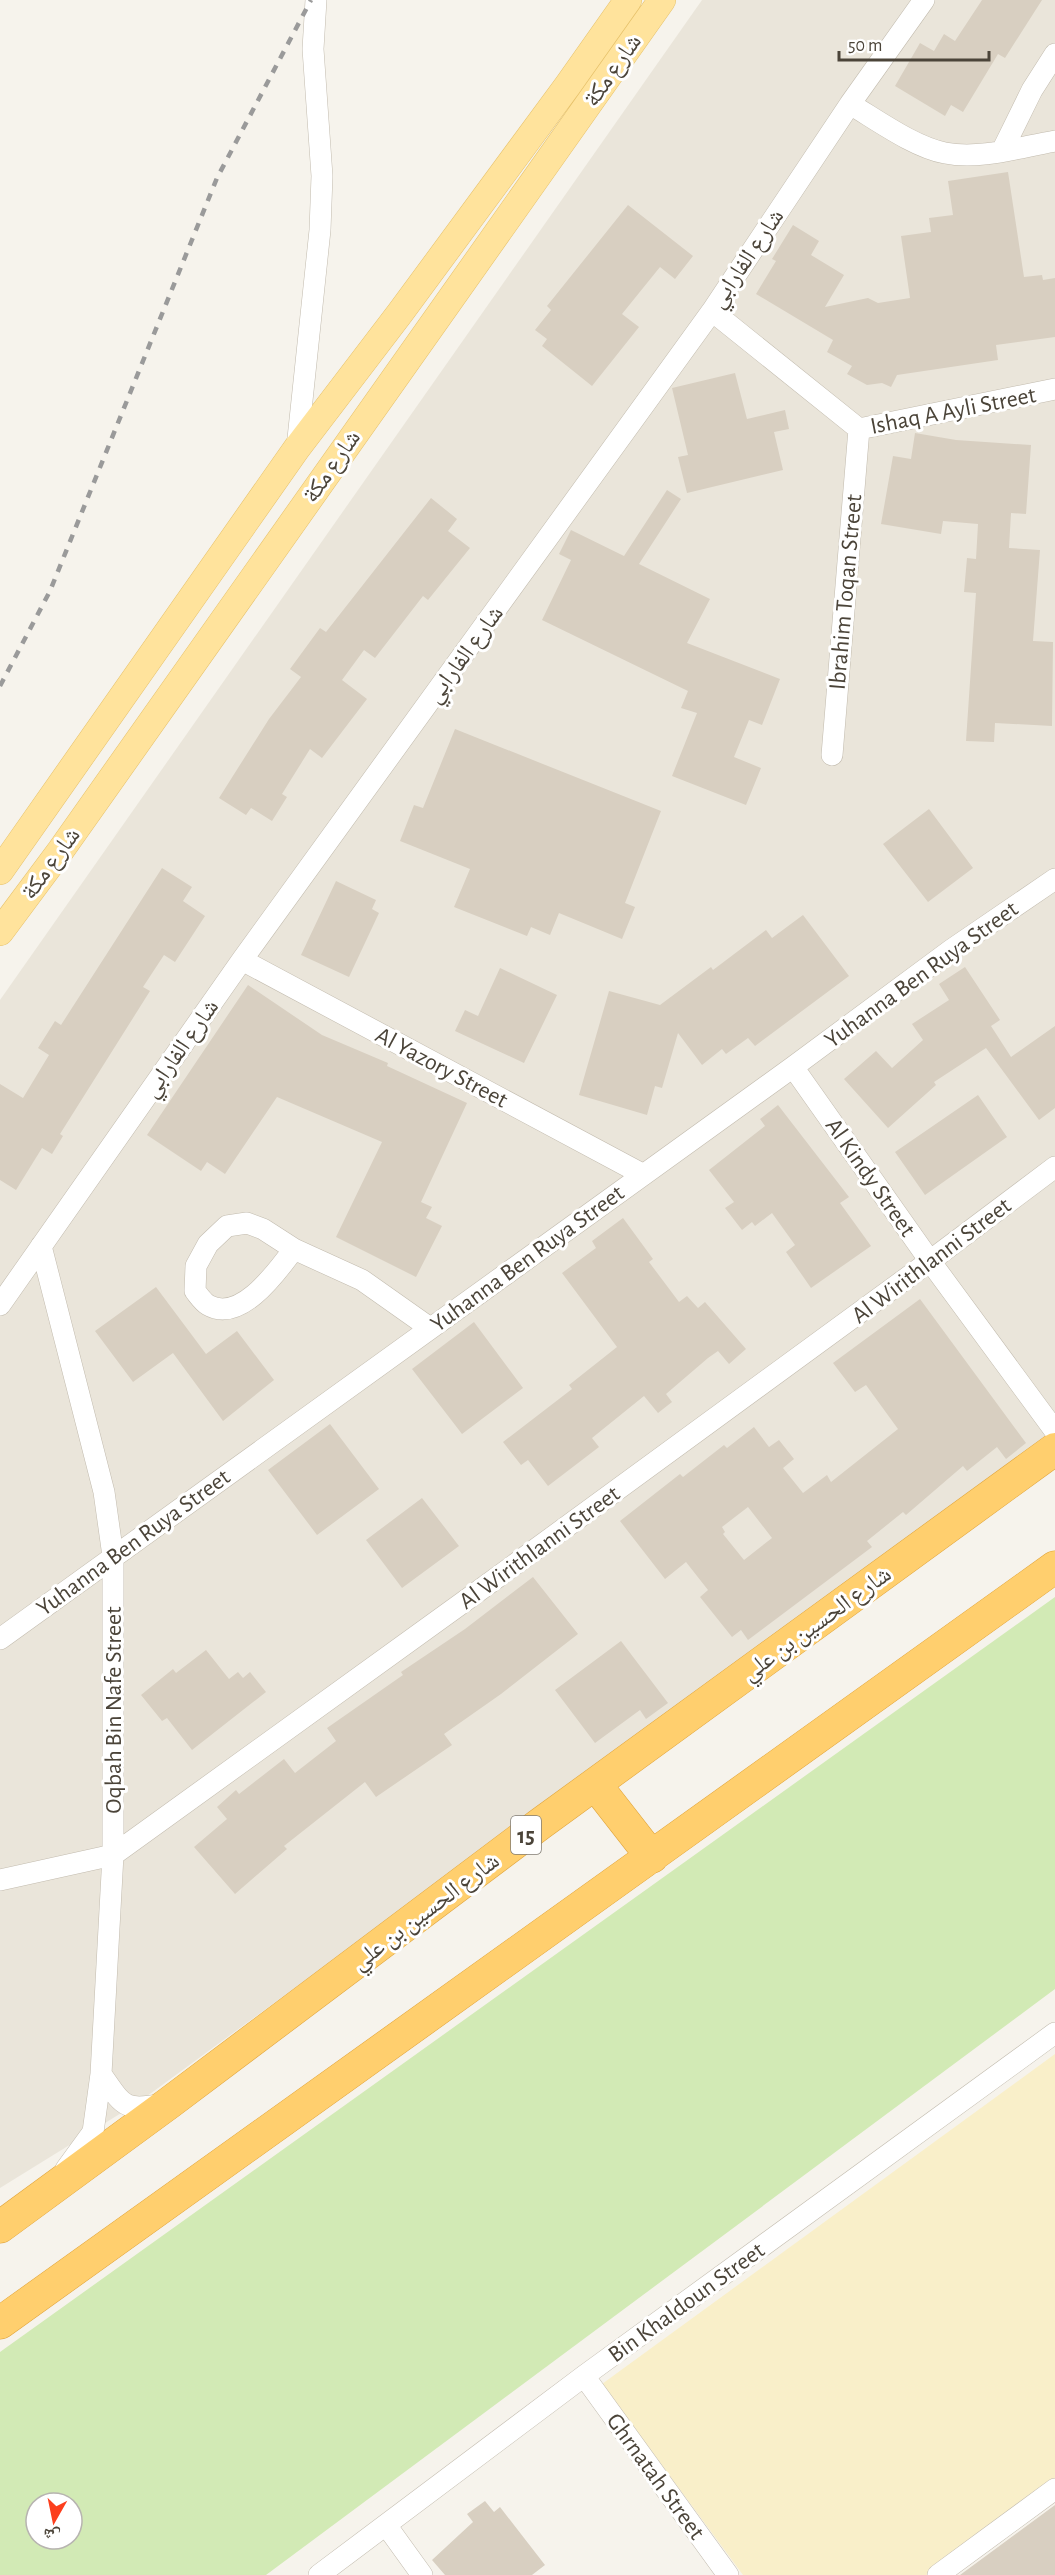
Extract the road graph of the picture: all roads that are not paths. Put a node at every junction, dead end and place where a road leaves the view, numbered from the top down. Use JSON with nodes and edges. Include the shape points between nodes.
{"nodes":[{"id":1,"x":316,"y":0,"type":"edge"},
{"id":2,"x":628,"y":0,"type":"edge"},
{"id":3,"x":662,"y":0,"type":"edge"},
{"id":4,"x":924,"y":0,"type":"edge"},
{"id":5,"x":1055,"y":54,"type":"edge"},
{"id":6,"x":850,"y":104,"type":"junction"},
{"id":7,"x":1055,"y":141,"type":"edge"},
{"id":8,"x":1002,"y":150,"type":"junction"},
{"id":9,"x":712,"y":311,"type":"junction"},
{"id":10,"x":1055,"y":389,"type":"edge"},
{"id":11,"x":859,"y":429,"type":"junction"},
{"id":12,"x":297,"y":448,"type":"junction"},
{"id":13,"x":832,"y":755,"type":"dead end"},
{"id":14,"x":3,"y":865,"type":"edge"},
{"id":15,"x":1055,"y":879,"type":"edge"},
{"id":16,"x":0,"y":932,"type":"edge"},
{"id":17,"x":242,"y":960,"type":"junction"},
{"id":18,"x":793,"y":1067,"type":"junction"},
{"id":19,"x":1055,"y":1167,"type":"edge"},
{"id":20,"x":642,"y":1174,"type":"junction"},
{"id":21,"x":41,"y":1246,"type":"junction"},
{"id":22,"x":294,"y":1249,"type":"junction"},
{"id":23,"x":930,"y":1262,"type":"junction"},
{"id":24,"x":0,"y":1305,"type":"edge"},
{"id":25,"x":430,"y":1328,"type":"junction"},
{"id":26,"x":1055,"y":1431,"type":"edge"},
{"id":27,"x":1055,"y":1449,"type":"edge"},
{"id":28,"x":112,"y":1556,"type":"junction"},
{"id":29,"x":1055,"y":1567,"type":"edge"},
{"id":30,"x":0,"y":1639,"type":"edge"},
{"id":31,"x":596,"y":1784,"type":"junction"},
{"id":32,"x":113,"y":1855,"type":"junction"},
{"id":33,"x":652,"y":1857,"type":"junction"},
{"id":34,"x":0,"y":1880,"type":"edge"},
{"id":35,"x":1055,"y":2032,"type":"edge"},
{"id":36,"x":101,"y":2074,"type":"junction"},
{"id":37,"x":169,"y":2103,"type":"junction"},
{"id":38,"x":52,"y":2188,"type":"junction"},
{"id":39,"x":0,"y":2227,"type":"edge"},
{"id":40,"x":0,"y":2323,"type":"edge"},
{"id":41,"x":584,"y":2376,"type":"junction"},
{"id":42,"x":1055,"y":2489,"type":"edge"},
{"id":43,"x":386,"y":2525,"type":"junction"},
{"id":44,"x":319,"y":2575,"type":"edge"},
{"id":45,"x":422,"y":2575,"type":"edge"},
{"id":46,"x":728,"y":2575,"type":"edge"},
{"id":47,"x":938,"y":2575,"type":"edge"}],
"edges":[{"from":1,"to":12,"type":"street","via":[[313,49],[322,176],[320,230]]},
{"from":2,"to":12,"type":"main road","name":"شارع مكة"},
{"from":3,"to":16,"type":"main road","name":"شارع مكة"},
{"from":4,"to":6,"type":"street","name":"شارع الفارابي"},
{"from":5,"to":8,"type":"street"},
{"from":6,"to":8,"type":"street","via":[[943,153]]},
{"from":6,"to":9,"type":"street","name":"شارع الفارابي"},
{"from":7,"to":8,"type":"street"},
{"from":9,"to":11,"type":"street","name":"Ishaq A Ayli Street"},
{"from":9,"to":17,"type":"street","name":"شارع الفارابي"},
{"from":10,"to":11,"type":"street","name":"Ishaq A Ayli Street"},
{"from":11,"to":13,"type":"street","name":"Ibrahim Toqan Street"},
{"from":12,"to":14,"type":"main road","name":"شارع مكة"},
{"from":15,"to":18,"type":"street","name":"Yuhanna Ben Ruya Street"},
{"from":17,"to":20,"type":"street","name":"Al Yazory Street"},
{"from":17,"to":21,"type":"street","name":"شارع الفارابي"},
{"from":18,"to":20,"type":"street","name":"Yuhanna Ben Ruya Street"},
{"from":18,"to":23,"type":"street","name":"Al Kindy Street"},
{"from":19,"to":23,"type":"street","name":"Al Wirithlanni Street"},
{"from":20,"to":25,"type":"street","name":"Yuhanna Ben Ruya Street"},
{"from":21,"to":24,"type":"street","name":"شارع الفارابي"},
{"from":21,"to":28,"type":"street","name":"Oqbah Bin Nafe Street","via":[[105,1492]]},
{"from":22,"to":22,"type":"street","via":[[247,1222],[227,1226],[208,1244],[196,1266],[195,1291],[210,1306],[236,1307],[262,1288]]},
{"from":22,"to":25,"type":"street","via":[[362,1280]]},
{"from":23,"to":26,"type":"street","name":"Al Kindy Street"},
{"from":23,"to":32,"type":"street","name":"Al Wirithlanni Street"},
{"from":25,"to":28,"type":"street","name":"Yuhanna Ben Ruya Street"},
{"from":27,"to":31,"type":"highway","name":"شارع الحسين بن علي","number":"15"},
{"from":28,"to":30,"type":"street","name":"Yuhanna Ben Ruya Street"},
{"from":28,"to":32,"type":"street","name":"Oqbah Bin Nafe Street"},
{"from":29,"to":33,"type":"highway"},
{"from":31,"to":33,"type":"highway"},
{"from":31,"to":37,"type":"highway","name":"شارع الحسين بن علي","number":"15"},
{"from":32,"to":34,"type":"street","name":"Al Wirithlanni Street"},
{"from":32,"to":36,"type":"street","name":"Oqbah Bin Nafe Street"},
{"from":33,"to":40,"type":"highway"},
{"from":35,"to":41,"type":"street","name":"Bin Khaldoun Street"},
{"from":36,"to":37,"type":"street","via":[[122,2102],[137,2109]]},
{"from":36,"to":38,"type":"street","name":"Oqbah Bin Nafe Street","via":[[93,2132]]},
{"from":37,"to":38,"type":"highway","name":"شارع الحسين بن علي","number":"15"},
{"from":38,"to":39,"type":"highway","name":"شارع الحسين بن علي","number":"15"},
{"from":41,"to":43,"type":"street","name":"Bin Khaldoun Street"},
{"from":41,"to":46,"type":"street","name":"Ghrnatah Street"},
{"from":42,"to":47,"type":"street"},
{"from":43,"to":44,"type":"street","name":"Bin Khaldoun Street"},
{"from":43,"to":45,"type":"street"}]}
